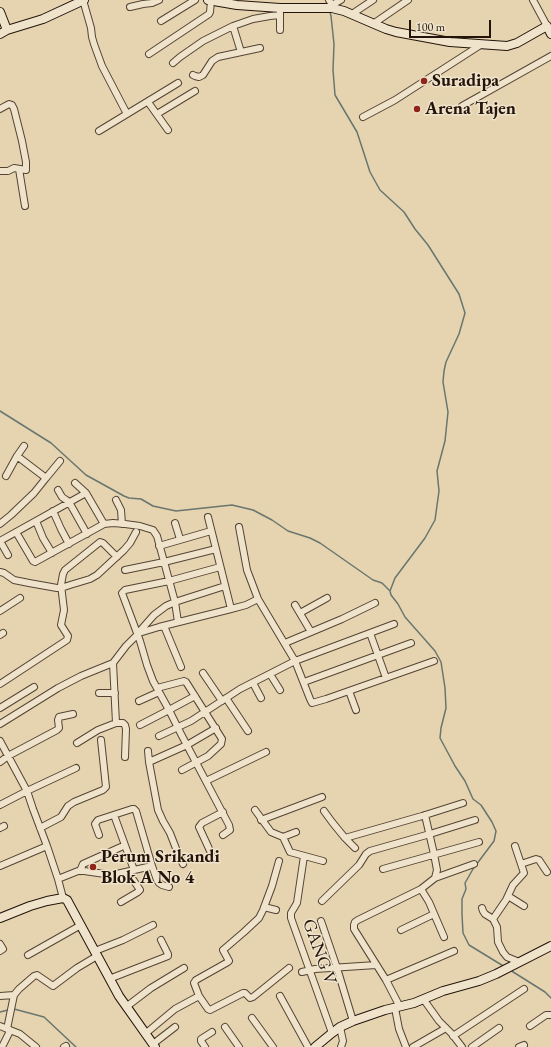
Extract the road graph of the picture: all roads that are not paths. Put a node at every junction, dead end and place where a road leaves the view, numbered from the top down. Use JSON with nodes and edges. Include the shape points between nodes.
{"nodes":[{"id":1,"x":84,"y":0,"type":"edge"},
{"id":2,"x":159,"y":0,"type":"edge"},
{"id":3,"x":196,"y":0,"type":"edge"},
{"id":4,"x":341,"y":0,"type":"edge"},
{"id":5,"x":373,"y":0,"type":"edge"},
{"id":6,"x":408,"y":0,"type":"edge"},
{"id":7,"x":533,"y":0,"type":"edge"},
{"id":8,"x":213,"y":1,"type":"edge"},
{"id":9,"x":331,"y":5,"type":"edge"},
{"id":10,"x":130,"y":7,"type":"dead end"},
{"id":11,"x":280,"y":11,"type":"junction"},
{"id":12,"x":0,"y":12,"type":"edge"},
{"id":13,"x":352,"y":14,"type":"junction"},
{"id":14,"x":161,"y":21,"type":"dead end"},
{"id":15,"x":373,"y":24,"type":"junction"},
{"id":16,"x":233,"y":26,"type":"junction"},
{"id":17,"x":549,"y":26,"type":"edge"},
{"id":18,"x":280,"y":30,"type":"dead end"},
{"id":19,"x":3,"y":32,"type":"edge"},
{"id":20,"x":482,"y":44,"type":"junction"},
{"id":21,"x":260,"y":48,"type":"dead end"},
{"id":22,"x":241,"y":52,"type":"junction"},
{"id":23,"x":149,"y":54,"type":"dead end"},
{"id":24,"x":551,"y":56,"type":"edge"},
{"id":25,"x":173,"y":63,"type":"dead end"},
{"id":26,"x":193,"y":75,"type":"dead end"},
{"id":27,"x":178,"y":84,"type":"dead end"},
{"id":28,"x":195,"y":91,"type":"dead end"},
{"id":29,"x":148,"y":102,"type":"junction"},
{"id":30,"x":462,"y":106,"type":"dead end"},
{"id":31,"x":0,"y":109,"type":"edge"},
{"id":32,"x":128,"y":114,"type":"junction"},
{"id":33,"x":157,"y":114,"type":"junction"},
{"id":34,"x":363,"y":118,"type":"dead end"},
{"id":35,"x":168,"y":130,"type":"dead end"},
{"id":36,"x":99,"y":131,"type":"dead end"},
{"id":37,"x":18,"y":169,"type":"junction"},
{"id":38,"x":0,"y":172,"type":"edge"},
{"id":39,"x":26,"y":206,"type":"dead end"},
{"id":40,"x":24,"y":446,"type":"dead end"},
{"id":41,"x":17,"y":456,"type":"junction"},
{"id":42,"x":60,"y":460,"type":"dead end"},
{"id":43,"x":6,"y":476,"type":"dead end"},
{"id":44,"x":46,"y":478,"type":"junction"},
{"id":45,"x":75,"y":483,"type":"dead end"},
{"id":46,"x":58,"y":490,"type":"dead end"},
{"id":47,"x":86,"y":493,"type":"junction"},
{"id":48,"x":116,"y":500,"type":"dead end"},
{"id":49,"x":69,"y":502,"type":"junction"},
{"id":50,"x":53,"y":511,"type":"junction"},
{"id":51,"x":208,"y":517,"type":"dead end"},
{"id":52,"x":36,"y":521,"type":"junction"},
{"id":53,"x":0,"y":524,"type":"edge"},
{"id":54,"x":104,"y":524,"type":"junction"},
{"id":55,"x":122,"y":524,"type":"junction"},
{"id":56,"x":175,"y":524,"type":"dead end"},
{"id":57,"x":239,"y":526,"type":"dead end"},
{"id":58,"x":211,"y":530,"type":"junction"},
{"id":59,"x":16,"y":532,"type":"junction"},
{"id":60,"x":136,"y":532,"type":"dead end"},
{"id":61,"x":87,"y":534,"type":"junction"},
{"id":62,"x":180,"y":539,"type":"junction"},
{"id":63,"x":0,"y":541,"type":"edge"},
{"id":64,"x":69,"y":544,"type":"junction"},
{"id":65,"x":159,"y":546,"type":"junction"},
{"id":66,"x":216,"y":549,"type":"junction"},
{"id":67,"x":52,"y":553,"type":"junction"},
{"id":68,"x":8,"y":555,"type":"dead end"},
{"id":69,"x":117,"y":557,"type":"junction"},
{"id":70,"x":164,"y":562,"type":"junction"},
{"id":71,"x":220,"y":567,"type":"junction"},
{"id":72,"x":125,"y":570,"type":"dead end"},
{"id":73,"x":0,"y":572,"type":"edge"},
{"id":74,"x":169,"y":581,"type":"junction"},
{"id":75,"x":225,"y":586,"type":"junction"},
{"id":76,"x":61,"y":588,"type":"junction"},
{"id":77,"x":20,"y":598,"type":"dead end"},
{"id":78,"x":327,"y":598,"type":"dead end"},
{"id":79,"x":258,"y":600,"type":"junction"},
{"id":80,"x":175,"y":602,"type":"junction"},
{"id":81,"x":375,"y":603,"type":"dead end"},
{"id":82,"x":295,"y":605,"type":"dead end"},
{"id":83,"x":231,"y":610,"type":"junction"},
{"id":84,"x":0,"y":611,"type":"edge"},
{"id":85,"x":300,"y":613,"type":"junction"},
{"id":86,"x":178,"y":622,"type":"junction"},
{"id":87,"x":394,"y":624,"type":"dead end"},
{"id":88,"x":164,"y":626,"type":"junction"},
{"id":89,"x":311,"y":632,"type":"junction"},
{"id":90,"x":370,"y":633,"type":"junction"},
{"id":91,"x":138,"y":634,"type":"junction"},
{"id":92,"x":285,"y":643,"type":"junction"},
{"id":93,"x":412,"y":643,"type":"dead end"},
{"id":94,"x":378,"y":655,"type":"junction"},
{"id":95,"x":296,"y":661,"type":"junction"},
{"id":96,"x":434,"y":661,"type":"dead end"},
{"id":97,"x":113,"y":663,"type":"junction"},
{"id":98,"x":181,"y":667,"type":"dead end"},
{"id":99,"x":203,"y":673,"type":"dead end"},
{"id":100,"x":270,"y":674,"type":"junction"},
{"id":101,"x":386,"y":678,"type":"junction"},
{"id":102,"x":304,"y":682,"type":"junction"},
{"id":103,"x":253,"y":683,"type":"junction"},
{"id":104,"x":0,"y":684,"type":"edge"},
{"id":105,"x":34,"y":687,"type":"dead end"},
{"id":106,"x":158,"y":690,"type":"junction"},
{"id":107,"x":280,"y":690,"type":"dead end"},
{"id":108,"x":349,"y":691,"type":"junction"},
{"id":109,"x":99,"y":693,"type":"dead end"},
{"id":110,"x":115,"y":693,"type":"junction"},
{"id":111,"x":195,"y":696,"type":"junction"},
{"id":112,"x":261,"y":698,"type":"dead end"},
{"id":113,"x":224,"y":700,"type":"junction"},
{"id":114,"x":139,"y":701,"type":"dead end"},
{"id":115,"x":0,"y":708,"type":"edge"},
{"id":116,"x":170,"y":710,"type":"junction"},
{"id":117,"x":356,"y":710,"type":"dead end"},
{"id":118,"x":205,"y":712,"type":"junction"},
{"id":119,"x":73,"y":714,"type":"dead end"},
{"id":120,"x":116,"y":722,"type":"junction"},
{"id":121,"x":0,"y":724,"type":"edge"},
{"id":122,"x":140,"y":725,"type":"dead end"},
{"id":123,"x":178,"y":728,"type":"junction"},
{"id":124,"x":216,"y":728,"type":"junction"},
{"id":125,"x":248,"y":731,"type":"dead end"},
{"id":126,"x":159,"y":736,"type":"dead end"},
{"id":127,"x":100,"y":740,"type":"dead end"},
{"id":128,"x":0,"y":741,"type":"edge"},
{"id":129,"x":77,"y":743,"type":"dead end"},
{"id":130,"x":187,"y":745,"type":"junction"},
{"id":131,"x":148,"y":751,"type":"dead end"},
{"id":132,"x":266,"y":752,"type":"dead end"},
{"id":133,"x":8,"y":756,"type":"junction"},
{"id":134,"x":125,"y":757,"type":"dead end"},
{"id":135,"x":0,"y":762,"type":"edge"},
{"id":136,"x":149,"y":762,"type":"junction"},
{"id":137,"x":196,"y":763,"type":"junction"},
{"id":138,"x":76,"y":768,"type":"dead end"},
{"id":139,"x":182,"y":770,"type":"dead end"},
{"id":140,"x":206,"y":781,"type":"junction"},
{"id":141,"x":27,"y":791,"type":"junction"},
{"id":142,"x":322,"y":797,"type":"dead end"},
{"id":143,"x":463,"y":803,"type":"dead end"},
{"id":144,"x":0,"y":805,"type":"edge"},
{"id":145,"x":255,"y":810,"type":"dead end"},
{"id":146,"x":324,"y":811,"type":"dead end"},
{"id":147,"x":223,"y":812,"type":"junction"},
{"id":148,"x":114,"y":815,"type":"junction"},
{"id":149,"x":425,"y":815,"type":"junction"},
{"id":150,"x":261,"y":820,"type":"junction"},
{"id":151,"x":475,"y":820,"type":"dead end"},
{"id":152,"x":40,"y":828,"type":"junction"},
{"id":153,"x":296,"y":832,"type":"dead end"},
{"id":154,"x":430,"y":834,"type":"junction"},
{"id":155,"x":99,"y":835,"type":"dead end"},
{"id":156,"x":223,"y":835,"type":"dead end"},
{"id":157,"x":283,"y":837,"type":"junction"},
{"id":158,"x":345,"y":838,"type":"junction"},
{"id":159,"x":479,"y":842,"type":"dead end"},
{"id":160,"x":47,"y":846,"type":"junction"},
{"id":161,"x":515,"y":846,"type":"dead end"},
{"id":162,"x":121,"y":847,"type":"dead end"},
{"id":163,"x":355,"y":848,"type":"dead end"},
{"id":164,"x":210,"y":853,"type":"dead end"},
{"id":165,"x":434,"y":854,"type":"junction"},
{"id":166,"x":304,"y":856,"type":"junction"},
{"id":167,"x":279,"y":861,"type":"dead end"},
{"id":168,"x":323,"y":861,"type":"dead end"},
{"id":169,"x":183,"y":864,"type":"dead end"},
{"id":170,"x":474,"y":864,"type":"dead end"},
{"id":171,"x":520,"y":864,"type":"junction"},
{"id":172,"x":0,"y":866,"type":"edge"},
{"id":173,"x":152,"y":866,"type":"junction"},
{"id":174,"x":383,"y":869,"type":"dead end"},
{"id":175,"x":80,"y":871,"type":"junction"},
{"id":176,"x":131,"y":871,"type":"junction"},
{"id":177,"x":547,"y":872,"type":"dead end"},
{"id":178,"x":435,"y":878,"type":"junction"},
{"id":179,"x":58,"y":879,"type":"junction"},
{"id":180,"x":169,"y":887,"type":"dead end"},
{"id":181,"x":421,"y":889,"type":"junction"},
{"id":182,"x":508,"y":896,"type":"junction"},
{"id":183,"x":63,"y":898,"type":"junction"},
{"id":184,"x":322,"y":901,"type":"dead end"},
{"id":185,"x":121,"y":902,"type":"dead end"},
{"id":186,"x":524,"y":906,"type":"dead end"},
{"id":187,"x":264,"y":907,"type":"junction"},
{"id":188,"x":482,"y":908,"type":"dead end"},
{"id":189,"x":276,"y":910,"type":"dead end"},
{"id":190,"x":434,"y":914,"type":"junction"},
{"id":191,"x":0,"y":918,"type":"edge"},
{"id":192,"x":493,"y":919,"type":"junction"},
{"id":193,"x":321,"y":921,"type":"dead end"},
{"id":194,"x":81,"y":925,"type":"junction"},
{"id":195,"x":153,"y":925,"type":"dead end"},
{"id":196,"x":400,"y":930,"type":"dead end"},
{"id":197,"x":444,"y":937,"type":"dead end"},
{"id":198,"x":161,"y":940,"type":"dead end"},
{"id":199,"x":0,"y":944,"type":"edge"},
{"id":200,"x":551,"y":946,"type":"edge"},
{"id":201,"x":0,"y":951,"type":"edge"},
{"id":202,"x":454,"y":952,"type":"dead end"},
{"id":203,"x":96,"y":953,"type":"junction"},
{"id":204,"x":28,"y":955,"type":"dead end"},
{"id":205,"x":517,"y":963,"type":"junction"},
{"id":206,"x":376,"y":965,"type":"junction"},
{"id":207,"x":184,"y":968,"type":"dead end"},
{"id":208,"x":289,"y":968,"type":"dead end"},
{"id":209,"x":337,"y":968,"type":"junction"},
{"id":210,"x":310,"y":970,"type":"junction"},
{"id":211,"x":302,"y":972,"type":"dead end"},
{"id":212,"x":109,"y":979,"type":"junction"},
{"id":213,"x":386,"y":980,"type":"junction"},
{"id":214,"x":524,"y":989,"type":"dead end"},
{"id":215,"x":14,"y":995,"type":"junction"},
{"id":216,"x":0,"y":996,"type":"edge"},
{"id":217,"x":199,"y":996,"type":"junction"},
{"id":218,"x":280,"y":996,"type":"dead end"},
{"id":219,"x":424,"y":1000,"type":"junction"},
{"id":220,"x":126,"y":1007,"type":"junction"},
{"id":221,"x":398,"y":1007,"type":"junction"},
{"id":222,"x":551,"y":1014,"type":"edge"},
{"id":223,"x":252,"y":1018,"type":"dead end"},
{"id":224,"x":353,"y":1021,"type":"junction"},
{"id":225,"x":0,"y":1026,"type":"edge"},
{"id":226,"x":530,"y":1026,"type":"dead end"},
{"id":227,"x":176,"y":1027,"type":"dead end"},
{"id":228,"x":225,"y":1027,"type":"dead end"},
{"id":229,"x":340,"y":1027,"type":"junction"},
{"id":230,"x":446,"y":1028,"type":"junction"},
{"id":231,"x":499,"y":1028,"type":"dead end"},
{"id":232,"x":9,"y":1030,"type":"junction"},
{"id":233,"x":212,"y":1032,"type":"dead end"},
{"id":234,"x":332,"y":1033,"type":"junction"},
{"id":235,"x":145,"y":1034,"type":"junction"},
{"id":236,"x":453,"y":1036,"type":"junction"},
{"id":237,"x":154,"y":1046,"type":"edge"},
{"id":238,"x":2,"y":1047,"type":"edge"},
{"id":239,"x":36,"y":1047,"type":"edge"},
{"id":240,"x":205,"y":1047,"type":"edge"},
{"id":241,"x":239,"y":1047,"type":"edge"},
{"id":242,"x":273,"y":1047,"type":"edge"},
{"id":243,"x":308,"y":1047,"type":"edge"},
{"id":244,"x":315,"y":1047,"type":"edge"},
{"id":245,"x":341,"y":1047,"type":"edge"},
{"id":246,"x":406,"y":1047,"type":"edge"},
{"id":247,"x":413,"y":1047,"type":"edge"},
{"id":248,"x":462,"y":1047,"type":"edge"},
{"id":249,"x":472,"y":1047,"type":"edge"}],
"edges":[{"from":1,"to":19,"type":"street","via":[[43,19]]},
{"from":1,"to":32,"type":"street","via":[[92,37],[102,66]]},
{"from":2,"to":10,"type":"street"},
{"from":3,"to":14,"type":"street"},
{"from":4,"to":9,"type":"street"},
{"from":5,"to":13,"type":"street"},
{"from":6,"to":15,"type":"street"},
{"from":7,"to":17,"type":"street"},
{"from":8,"to":11,"type":"street"},
{"from":8,"to":23,"type":"street","via":[[210,13]]},
{"from":9,"to":11,"type":"street"},
{"from":9,"to":13,"type":"street"},
{"from":11,"to":16,"type":"street"},
{"from":11,"to":18,"type":"street"},
{"from":12,"to":19,"type":"street"},
{"from":13,"to":15,"type":"street"},
{"from":15,"to":20,"type":"street","via":[[450,42]]},
{"from":16,"to":22,"type":"street"},
{"from":16,"to":25,"type":"street","via":[[203,41]]},
{"from":17,"to":20,"type":"street","via":[[513,45]]},
{"from":20,"to":34,"type":"street"},
{"from":21,"to":22,"type":"street"},
{"from":22,"to":26,"type":"street","via":[[218,57],[212,61],[203,75]]},
{"from":24,"to":30,"type":"street"},
{"from":27,"to":29,"type":"street"},
{"from":28,"to":33,"type":"street"},
{"from":29,"to":32,"type":"street"},
{"from":29,"to":33,"type":"street"},
{"from":31,"to":37,"type":"street","via":[[11,104],[16,115],[26,170]]},
{"from":32,"to":36,"type":"street"},
{"from":33,"to":35,"type":"street"},
{"from":37,"to":38,"type":"street"},
{"from":37,"to":39,"type":"street"},
{"from":40,"to":41,"type":"street"},
{"from":41,"to":43,"type":"street"},
{"from":41,"to":44,"type":"street"},
{"from":42,"to":44,"type":"street"},
{"from":44,"to":53,"type":"street","via":[[34,493]]},
{"from":45,"to":47,"type":"street"},
{"from":46,"to":49,"type":"street"},
{"from":47,"to":49,"type":"street"},
{"from":47,"to":54,"type":"street"},
{"from":48,"to":55,"type":"street","via":[[121,510]]},
{"from":49,"to":50,"type":"street"},
{"from":49,"to":61,"type":"street"},
{"from":50,"to":52,"type":"street"},
{"from":50,"to":64,"type":"street"},
{"from":51,"to":58,"type":"street"},
{"from":52,"to":59,"type":"street"},
{"from":52,"to":67,"type":"street"},
{"from":54,"to":55,"type":"street"},
{"from":54,"to":61,"type":"street"},
{"from":55,"to":65,"type":"street","via":[[153,530]]},
{"from":56,"to":62,"type":"street"},
{"from":57,"to":79,"type":"street","via":[[247,570]]},
{"from":58,"to":62,"type":"street"},
{"from":58,"to":66,"type":"street"},
{"from":59,"to":63,"type":"street"},
{"from":59,"to":67,"type":"street","via":[[33,561]]},
{"from":60,"to":69,"type":"street"},
{"from":61,"to":64,"type":"street"},
{"from":62,"to":65,"type":"street"},
{"from":63,"to":68,"type":"street"},
{"from":64,"to":67,"type":"street"},
{"from":65,"to":70,"type":"street"},
{"from":66,"to":70,"type":"street"},
{"from":66,"to":71,"type":"street"},
{"from":69,"to":76,"type":"street","via":[[90,579]]},
{"from":69,"to":76,"type":"street","via":[[100,542],[65,570]]},
{"from":70,"to":72,"type":"street"},
{"from":70,"to":74,"type":"street"},
{"from":71,"to":74,"type":"street"},
{"from":71,"to":75,"type":"street"},
{"from":73,"to":76,"type":"street","via":[[14,580]]},
{"from":74,"to":80,"type":"street"},
{"from":74,"to":91,"type":"street","via":[[122,592]]},
{"from":75,"to":80,"type":"street"},
{"from":75,"to":83,"type":"street"},
{"from":76,"to":104,"type":"street","via":[[64,610],[61,625],[68,636],[67,640]]},
{"from":77,"to":84,"type":"street"},
{"from":78,"to":85,"type":"street"},
{"from":79,"to":83,"type":"street"},
{"from":79,"to":92,"type":"street"},
{"from":80,"to":86,"type":"street"},
{"from":80,"to":91,"type":"street","via":[[154,615]]},
{"from":81,"to":89,"type":"street"},
{"from":82,"to":85,"type":"street"},
{"from":83,"to":86,"type":"street"},
{"from":85,"to":89,"type":"street"},
{"from":86,"to":88,"type":"street"},
{"from":87,"to":90,"type":"street"},
{"from":88,"to":91,"type":"street"},
{"from":88,"to":98,"type":"street"},
{"from":89,"to":92,"type":"street"},
{"from":90,"to":94,"type":"street"},
{"from":90,"to":95,"type":"street"},
{"from":91,"to":97,"type":"street"},
{"from":91,"to":106,"type":"street","via":[[150,675]]},
{"from":92,"to":95,"type":"street"},
{"from":93,"to":94,"type":"street"},
{"from":94,"to":101,"type":"street"},
{"from":94,"to":102,"type":"street"},
{"from":95,"to":100,"type":"street"},
{"from":95,"to":102,"type":"street"},
{"from":96,"to":101,"type":"street"},
{"from":97,"to":110,"type":"street"},
{"from":97,"to":121,"type":"street","via":[[58,688]]},
{"from":99,"to":113,"type":"street"},
{"from":100,"to":103,"type":"street"},
{"from":100,"to":107,"type":"street"},
{"from":101,"to":108,"type":"street"},
{"from":102,"to":108,"type":"street","via":[[312,703]]},
{"from":103,"to":112,"type":"street"},
{"from":103,"to":113,"type":"street"},
{"from":105,"to":115,"type":"street"},
{"from":106,"to":111,"type":"street","via":[[184,681]]},
{"from":106,"to":114,"type":"street"},
{"from":106,"to":116,"type":"street"},
{"from":108,"to":117,"type":"street"},
{"from":109,"to":110,"type":"street"},
{"from":110,"to":120,"type":"street"},
{"from":111,"to":116,"type":"street"},
{"from":111,"to":118,"type":"street"},
{"from":113,"to":118,"type":"street"},
{"from":113,"to":125,"type":"street"},
{"from":116,"to":122,"type":"street"},
{"from":116,"to":123,"type":"street"},
{"from":118,"to":123,"type":"street"},
{"from":118,"to":124,"type":"street"},
{"from":119,"to":133,"type":"street","via":[[59,718],[57,730]]},
{"from":120,"to":129,"type":"street"},
{"from":120,"to":134,"type":"street","via":[[125,725]]},
{"from":123,"to":126,"type":"street"},
{"from":123,"to":130,"type":"street"},
{"from":124,"to":130,"type":"street"},
{"from":124,"to":137,"type":"street","via":[[222,739],[221,744]]},
{"from":127,"to":152,"type":"street","via":[[106,787],[74,802],[61,817]]},
{"from":128,"to":133,"type":"street"},
{"from":130,"to":136,"type":"street"},
{"from":130,"to":137,"type":"street"},
{"from":131,"to":136,"type":"street"},
{"from":132,"to":140,"type":"street"},
{"from":133,"to":135,"type":"street"},
{"from":133,"to":141,"type":"street"},
{"from":136,"to":169,"type":"street","via":[[158,810]]},
{"from":137,"to":139,"type":"street"},
{"from":137,"to":140,"type":"street"},
{"from":138,"to":141,"type":"street"},
{"from":140,"to":147,"type":"street"},
{"from":141,"to":144,"type":"street"},
{"from":141,"to":152,"type":"street"},
{"from":142,"to":150,"type":"street"},
{"from":143,"to":149,"type":"street"},
{"from":145,"to":150,"type":"street"},
{"from":146,"to":158,"type":"street"},
{"from":147,"to":156,"type":"street","via":[[230,830]]},
{"from":147,"to":164,"type":"street","via":[[199,827]]},
{"from":148,"to":155,"type":"street","via":[[96,822]]},
{"from":148,"to":173,"type":"street","via":[[135,810]]},
{"from":148,"to":176,"type":"street"},
{"from":149,"to":154,"type":"street"},
{"from":149,"to":158,"type":"street"},
{"from":150,"to":157,"type":"street","via":[[270,832]]},
{"from":151,"to":154,"type":"street"},
{"from":152,"to":160,"type":"street"},
{"from":153,"to":157,"type":"street"},
{"from":154,"to":165,"type":"street"},
{"from":154,"to":184,"type":"street","via":[[370,851]]},
{"from":157,"to":166,"type":"street","via":[[290,852]]},
{"from":158,"to":163,"type":"street"},
{"from":159,"to":165,"type":"street"},
{"from":160,"to":172,"type":"street"},
{"from":160,"to":179,"type":"street"},
{"from":161,"to":171,"type":"street"},
{"from":162,"to":175,"type":"street","via":[[83,864]]},
{"from":165,"to":174,"type":"street"},
{"from":165,"to":178,"type":"street"},
{"from":166,"to":168,"type":"street"},
{"from":166,"to":210,"type":"street","name":"GANG V","via":[[297,903],[291,916]]},
{"from":167,"to":187,"type":"street"},
{"from":170,"to":178,"type":"street"},
{"from":171,"to":177,"type":"street","via":[[537,859]]},
{"from":171,"to":182,"type":"street","via":[[524,873],[513,885]]},
{"from":173,"to":176,"type":"street"},
{"from":173,"to":180,"type":"street","via":[[159,883]]},
{"from":175,"to":176,"type":"street","via":[[112,875]]},
{"from":175,"to":179,"type":"street"},
{"from":176,"to":185,"type":"street","via":[[140,890]]},
{"from":178,"to":181,"type":"street"},
{"from":179,"to":183,"type":"street"},
{"from":181,"to":190,"type":"street"},
{"from":181,"to":206,"type":"street","via":[[355,922],[354,929]]},
{"from":182,"to":186,"type":"street"},
{"from":182,"to":192,"type":"street"},
{"from":183,"to":191,"type":"street"},
{"from":183,"to":194,"type":"street","via":[[69,902]]},
{"from":187,"to":189,"type":"street"},
{"from":187,"to":217,"type":"street","via":[[255,922],[223,950],[228,962],[194,982]]},
{"from":188,"to":192,"type":"street","via":[[485,914]]},
{"from":190,"to":196,"type":"street"},
{"from":190,"to":197,"type":"street"},
{"from":192,"to":205,"type":"street","via":[[503,952]]},
{"from":193,"to":209,"type":"street"},
{"from":194,"to":203,"type":"street"},
{"from":194,"to":204,"type":"street"},
{"from":195,"to":203,"type":"street"},
{"from":198,"to":212,"type":"street","via":[[168,956]]},
{"from":199,"to":201,"type":"street","via":[[3,949]]},
{"from":200,"to":205,"type":"street"},
{"from":202,"to":213,"type":"street"},
{"from":203,"to":212,"type":"street"},
{"from":203,"to":215,"type":"street","via":[[53,986],[37,975]]},
{"from":205,"to":219,"type":"street","via":[[496,974]]},
{"from":206,"to":209,"type":"street"},
{"from":206,"to":213,"type":"street"},
{"from":207,"to":220,"type":"street"},
{"from":208,"to":217,"type":"street","via":[[252,998],[243,993],[210,1010]]},
{"from":209,"to":210,"type":"street"},
{"from":209,"to":224,"type":"street"},
{"from":210,"to":211,"type":"street"},
{"from":210,"to":234,"type":"street","name":"GANG V"},
{"from":212,"to":220,"type":"street"},
{"from":213,"to":221,"type":"street"},
{"from":214,"to":236,"type":"street"},
{"from":215,"to":216,"type":"street"},
{"from":215,"to":232,"type":"street"},
{"from":217,"to":235,"type":"street","via":[[175,1009]]},
{"from":218,"to":243,"type":"street"},
{"from":219,"to":221,"type":"street"},
{"from":219,"to":230,"type":"street"},
{"from":220,"to":235,"type":"street"},
{"from":221,"to":224,"type":"street"},
{"from":221,"to":246,"type":"street","via":[[399,1029]]},
{"from":222,"to":226,"type":"street"},
{"from":223,"to":242,"type":"street"},
{"from":224,"to":229,"type":"street"},
{"from":225,"to":232,"type":"street"},
{"from":227,"to":237,"type":"street"},
{"from":228,"to":241,"type":"street"},
{"from":229,"to":234,"type":"street"},
{"from":229,"to":245,"type":"street","via":[[343,1041]]},
{"from":230,"to":236,"type":"street"},
{"from":230,"to":247,"type":"street"},
{"from":231,"to":249,"type":"street"},
{"from":232,"to":238,"type":"street"},
{"from":232,"to":239,"type":"street","via":[[20,1034]]},
{"from":233,"to":240,"type":"street","via":[[201,1039]]},
{"from":234,"to":244,"type":"street"},
{"from":235,"to":237,"type":"street"},
{"from":236,"to":248,"type":"street"}]}
